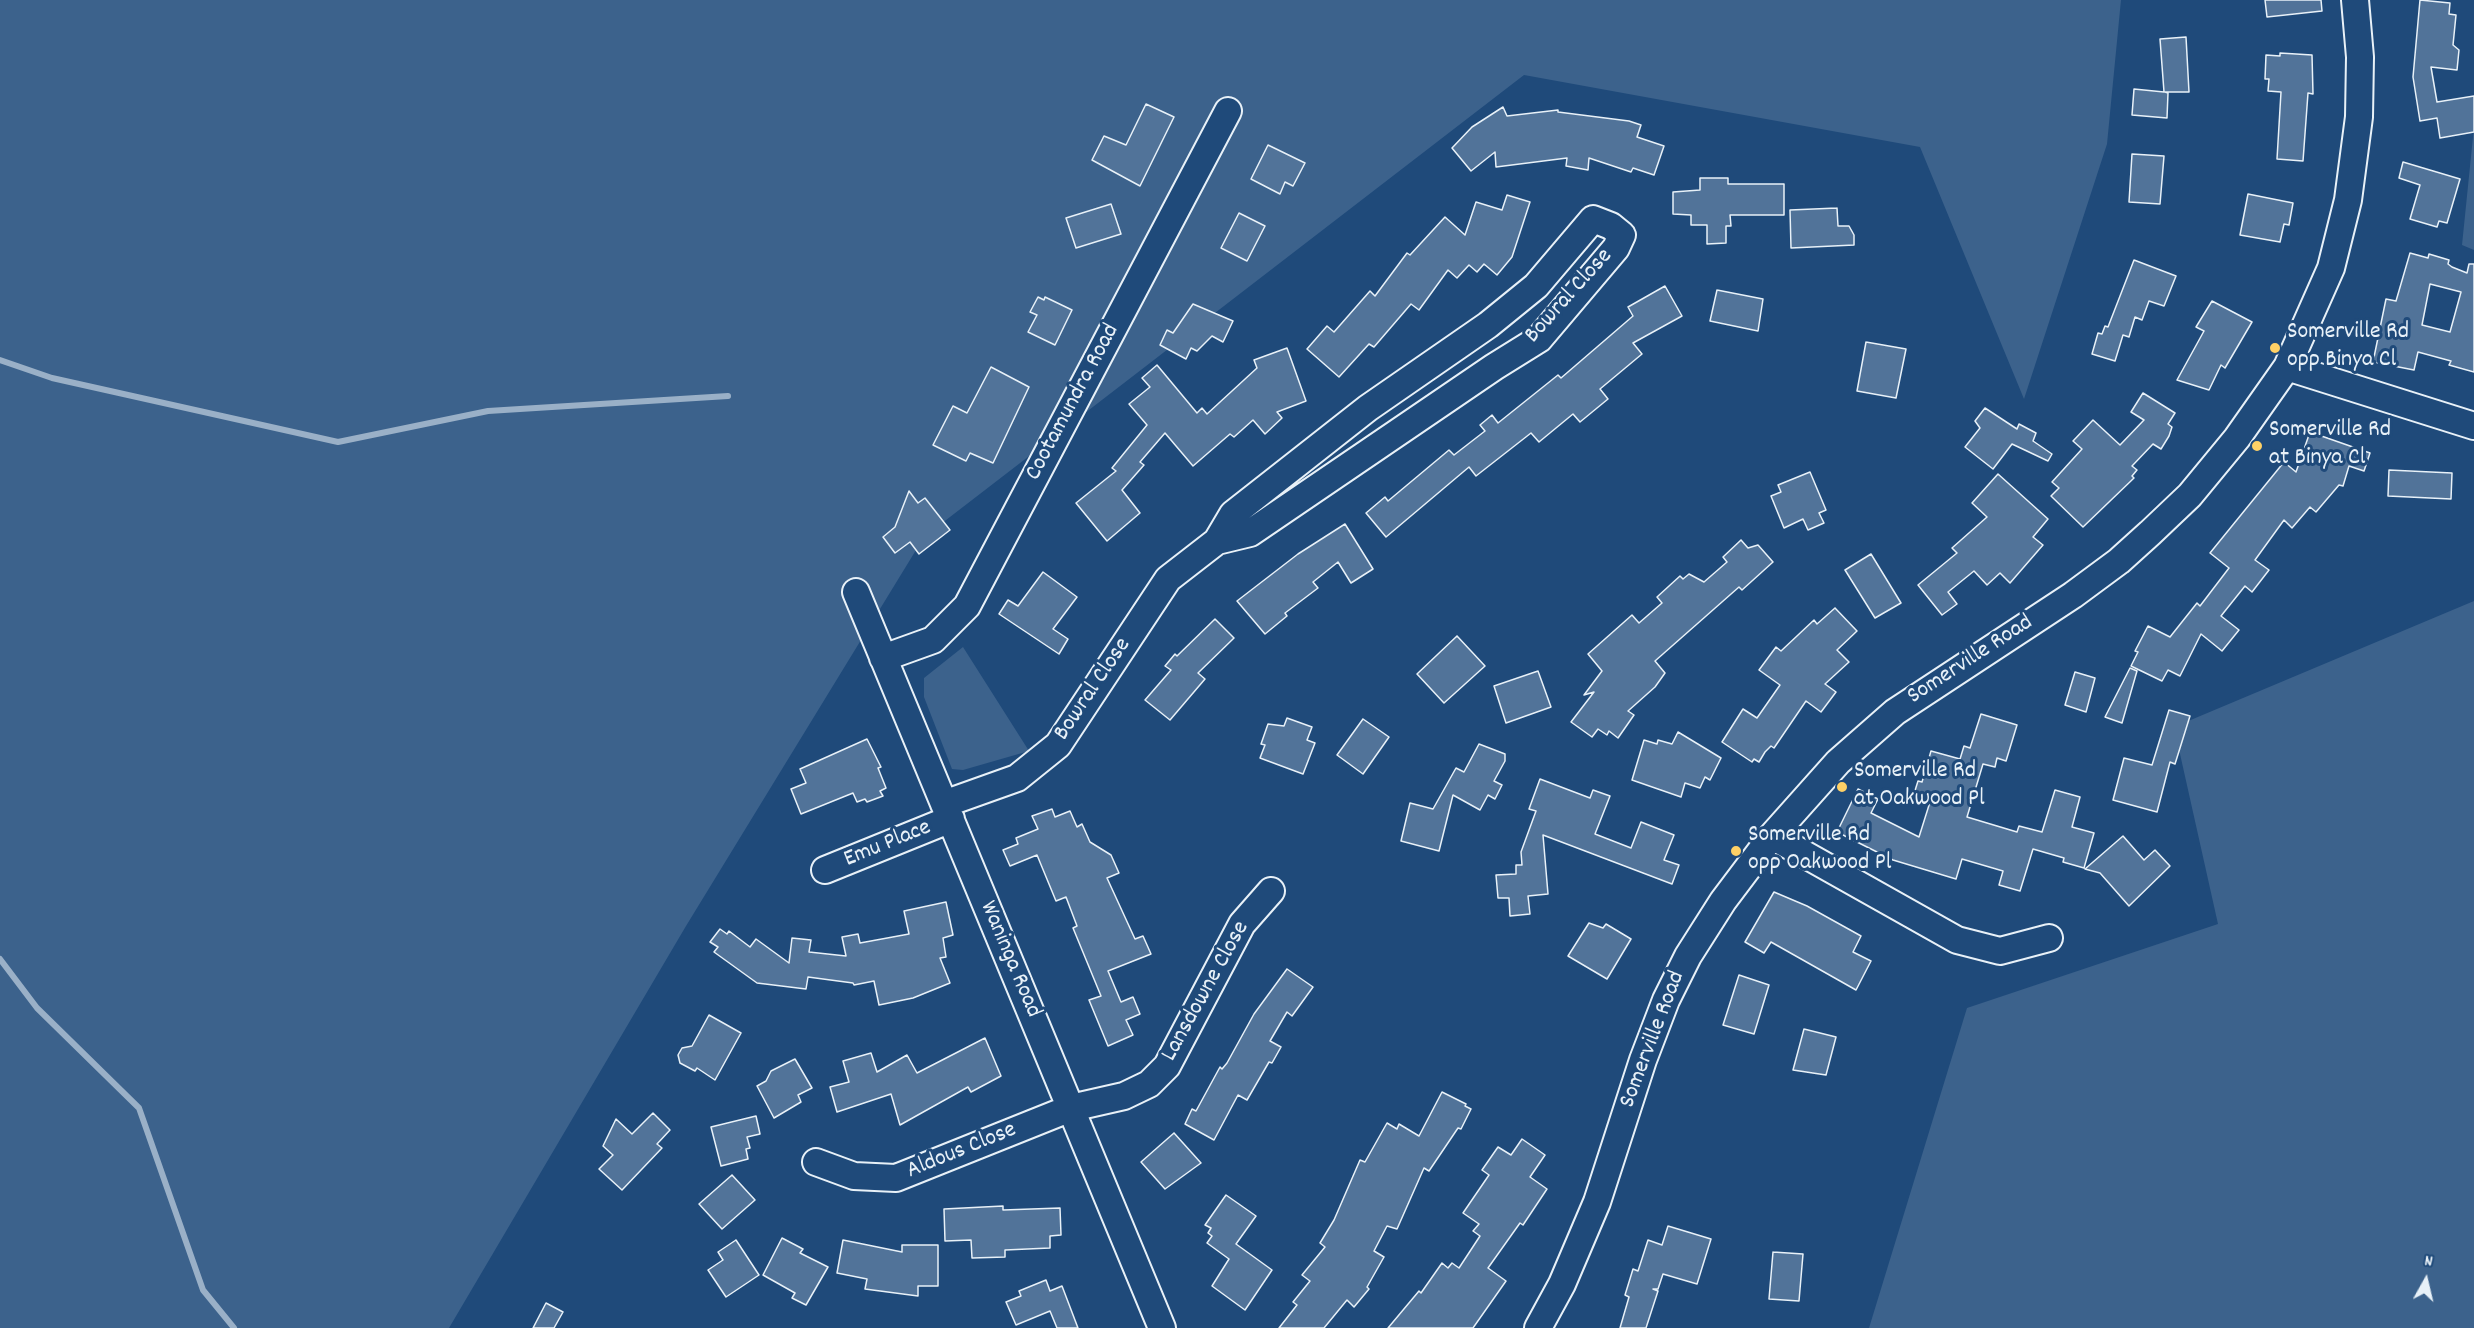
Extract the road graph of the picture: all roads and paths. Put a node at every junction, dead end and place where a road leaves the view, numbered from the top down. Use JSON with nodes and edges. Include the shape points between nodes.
{"nodes":[{"id":1,"x":2355,"y":0,"type":"edge"},
{"id":2,"x":1228,"y":111,"type":"dead end"},
{"id":3,"x":2287,"y":367,"type":"junction"},
{"id":4,"x":2474,"y":426,"type":"edge"},
{"id":5,"x":1217,"y":541,"type":"junction"},
{"id":6,"x":856,"y":592,"type":"dead end"},
{"id":7,"x":884,"y":658,"type":"junction"},
{"id":8,"x":948,"y":812,"type":"junction"},
{"id":9,"x":1772,"y":836,"type":"junction"},
{"id":10,"x":825,"y":870,"type":"dead end"},
{"id":11,"x":1271,"y":891,"type":"dead end"},
{"id":12,"x":2049,"y":938,"type":"dead end"},
{"id":13,"x":1071,"y":1108,"type":"junction"},
{"id":14,"x":816,"y":1162,"type":"dead end"},
{"id":15,"x":1162,"y":1328,"type":"edge"},
{"id":16,"x":1538,"y":1328,"type":"edge"}],
"edges":[{"from":1,"to":3,"type":"street","name":"Somerville Road","via":[[2360,57],[2359,117],[2349,200],[2331,268]]},
{"from":2,"to":7,"type":"street","name":"Cootamundra Road","via":[[967,606],[933,640]]},
{"from":3,"to":4,"type":"street"},
{"from":3,"to":9,"type":"street","name":"Somerville Road","via":[[2230,447],[2190,495],[2150,533],[2073,595],[1895,712],[1838,762]]},
{"from":5,"to":5,"type":"street","name":"Bowral Close","via":[[1233,514],[1368,408],[1488,325],[1536,286],[1593,219],[1622,235],[1616,248],[1539,339],[1250,533]]},
{"from":5,"to":8,"type":"street","name":"Bowral Close","via":[[1168,579],[1058,745],[1017,778]]},
{"from":6,"to":7,"type":"street","name":"Waninga Road"},
{"from":7,"to":8,"type":"street","name":"Waninga Road"},
{"from":8,"to":10,"type":"street","name":"Emu Place"},
{"from":8,"to":13,"type":"street","name":"Waninga Road"},
{"from":9,"to":12,"type":"street","via":[[1957,940],[2000,951]]},
{"from":9,"to":16,"type":"street","name":"Somerville Road","via":[[1717,910],[1666,1000],[1588,1223]]},
{"from":11,"to":13,"type":"street","name":"Lansdowne Close","via":[[1242,924],[1167,1066],[1149,1084],[1124,1096]]},
{"from":13,"to":14,"type":"street","name":"Aldous Close","via":[[896,1178],[854,1176]]},
{"from":13,"to":15,"type":"street","name":"Waninga Road"}]}
